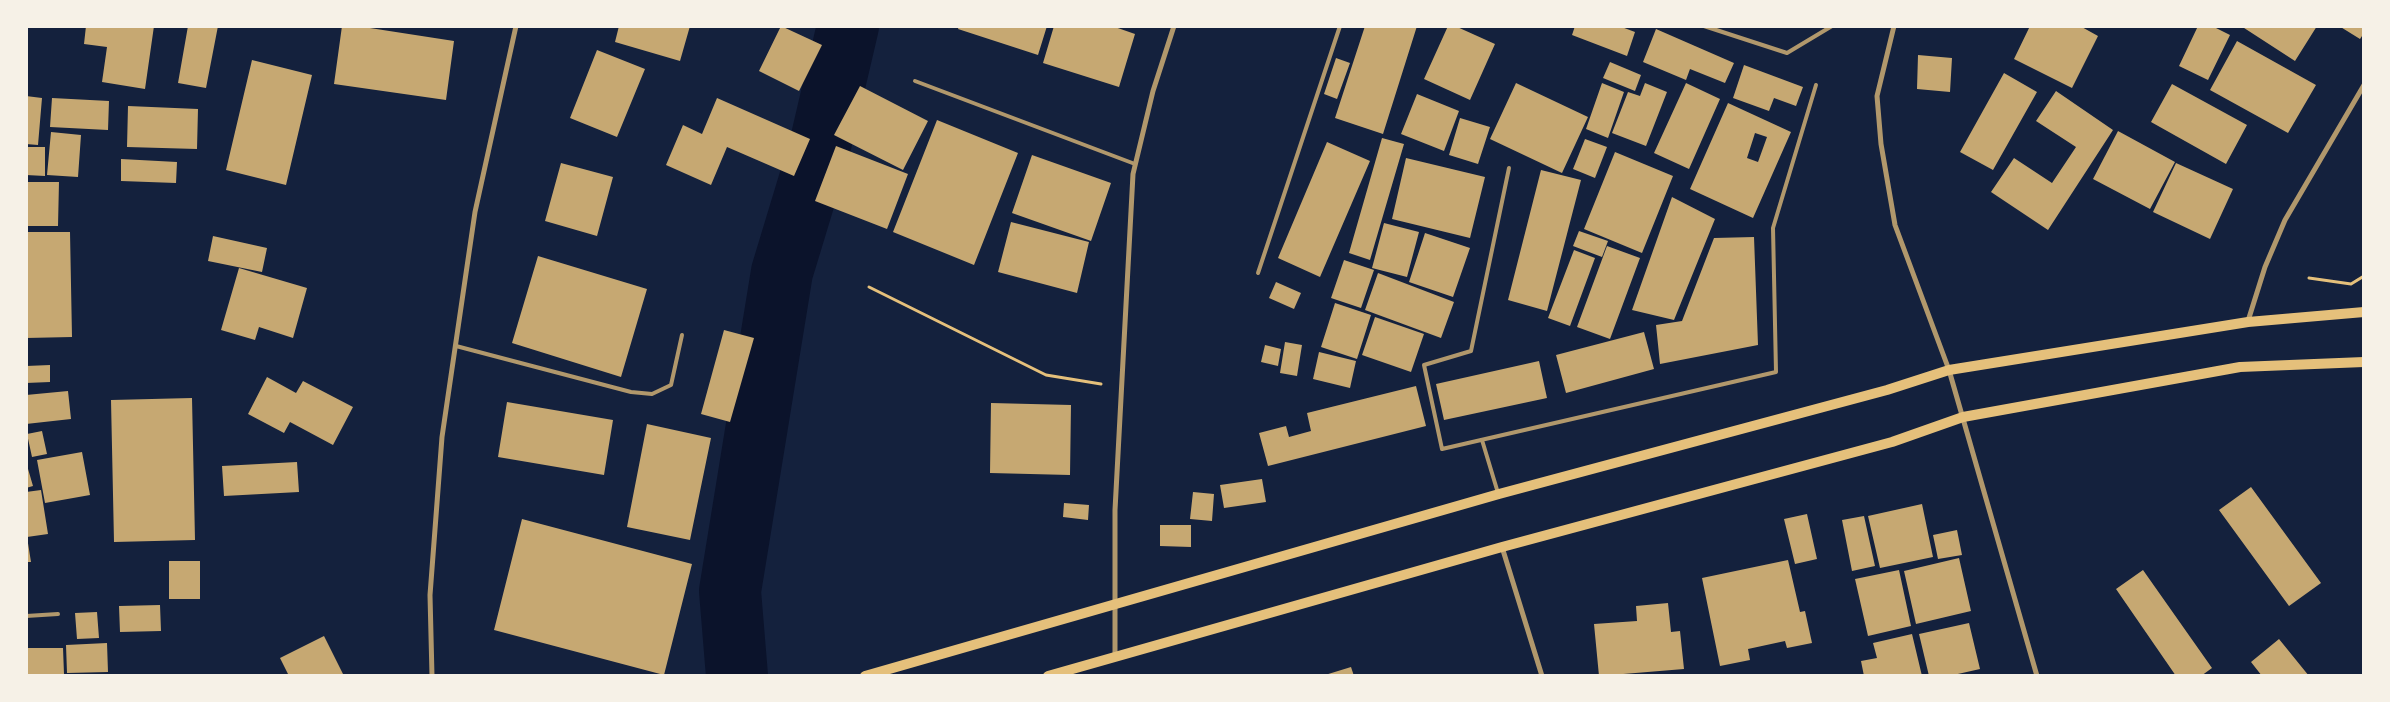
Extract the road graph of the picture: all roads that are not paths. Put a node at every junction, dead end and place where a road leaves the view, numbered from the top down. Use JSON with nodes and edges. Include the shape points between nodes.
{"nodes":[{"id":1,"x":516,"y":26,"type":"edge"},
{"id":2,"x":1174,"y":26,"type":"edge"},
{"id":3,"x":1340,"y":26,"type":"edge"},
{"id":4,"x":1704,"y":26,"type":"edge"},
{"id":5,"x":1832,"y":26,"type":"edge"},
{"id":6,"x":1894,"y":26,"type":"edge"},
{"id":7,"x":915,"y":81,"type":"dead end"},
{"id":8,"x":1816,"y":85,"type":"dead end"},
{"id":9,"x":2364,"y":85,"type":"edge"},
{"id":10,"x":1136,"y":164,"type":"junction"},
{"id":11,"x":1509,"y":168,"type":"dead end"},
{"id":12,"x":1258,"y":273,"type":"dead end"},
{"id":13,"x":2364,"y":312,"type":"edge"},
{"id":14,"x":2248,"y":322,"type":"junction"},
{"id":15,"x":682,"y":335,"type":"dead end"},
{"id":16,"x":456,"y":346,"type":"junction"},
{"id":17,"x":2364,"y":362,"type":"edge"},
{"id":18,"x":1949,"y":370,"type":"junction"},
{"id":19,"x":1963,"y":417,"type":"junction"},
{"id":20,"x":1482,"y":440,"type":"junction"},
{"id":21,"x":1499,"y":494,"type":"junction"},
{"id":22,"x":1502,"y":547,"type":"junction"},
{"id":23,"x":1114,"y":604,"type":"junction"},
{"id":24,"x":58,"y":614,"type":"dead end"},
{"id":25,"x":26,"y":616,"type":"edge"},
{"id":26,"x":1115,"y":658,"type":"junction"},
{"id":27,"x":1078,"y":672,"type":"edge"},
{"id":28,"x":253,"y":676,"type":"edge"},
{"id":29,"x":261,"y":676,"type":"edge"},
{"id":30,"x":432,"y":676,"type":"edge"},
{"id":31,"x":865,"y":676,"type":"edge"},
{"id":32,"x":1048,"y":676,"type":"edge"},
{"id":33,"x":1542,"y":676,"type":"edge"},
{"id":34,"x":2037,"y":676,"type":"edge"}],
"edges":[{"from":1,"to":16,"type":"street","via":[[475,212]]},
{"from":2,"to":10,"type":"street","via":[[1153,91]]},
{"from":3,"to":12,"type":"lane"},
{"from":4,"to":5,"type":"lane","via":[[1787,53]]},
{"from":6,"to":18,"type":"street","via":[[1877,96],[1881,144],[1895,225]]},
{"from":7,"to":10,"type":"lane"},
{"from":8,"to":20,"type":"lane","via":[[1773,228],[1776,372]]},
{"from":9,"to":14,"type":"street","via":[[2286,220],[2265,267]]},
{"from":10,"to":23,"type":"street","via":[[1131,192],[1121,387]]},
{"from":11,"to":20,"type":"lane","via":[[1471,352],[1424,365],[1442,449]]},
{"from":13,"to":14,"type":"main road"},
{"from":14,"to":18,"type":"main road"},
{"from":15,"to":16,"type":"lane","via":[[671,385],[652,394],[631,392]]},
{"from":16,"to":30,"type":"street","via":[[442,437],[430,595]]},
{"from":17,"to":19,"type":"main road","via":[[2240,367]]},
{"from":18,"to":19,"type":"street"},
{"from":18,"to":21,"type":"main road"},
{"from":19,"to":22,"type":"main road","via":[[1892,442]]},
{"from":19,"to":34,"type":"street"},
{"from":20,"to":21,"type":"lane"},
{"from":21,"to":23,"type":"main road"},
{"from":22,"to":26,"type":"main road"},
{"from":22,"to":33,"type":"street"},
{"from":23,"to":26,"type":"street"},
{"from":23,"to":31,"type":"main road"},
{"from":24,"to":25,"type":"lane"},
{"from":26,"to":27,"type":"main road"},
{"from":27,"to":32,"type":"main road"},
{"from":28,"to":29,"type":"lane"}]}
